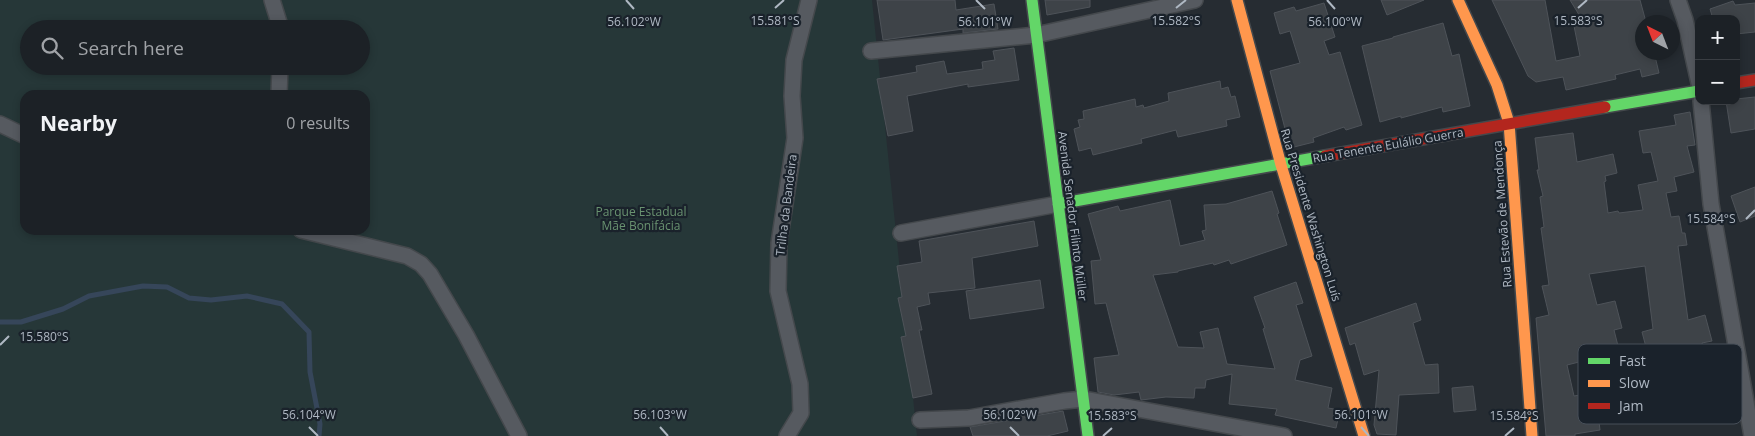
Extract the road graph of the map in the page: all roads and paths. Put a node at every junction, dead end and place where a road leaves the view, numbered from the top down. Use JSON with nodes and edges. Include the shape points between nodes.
{"nodes":[{"id":1,"x":272,"y":0,"type":"edge"},
{"id":2,"x":809,"y":0,"type":"edge"},
{"id":3,"x":1032,"y":0,"type":"edge"},
{"id":4,"x":1195,"y":0,"type":"edge"},
{"id":5,"x":1238,"y":0,"type":"edge"},
{"id":6,"x":1458,"y":0,"type":"edge"},
{"id":7,"x":1678,"y":0,"type":"edge"},
{"id":8,"x":278,"y":20,"type":"edge"},
{"id":9,"x":1036,"y":34,"type":"junction"},
{"id":10,"x":871,"y":51,"type":"dead end"},
{"id":11,"x":1695,"y":65,"type":"edge"},
{"id":12,"x":280,"y":75,"type":"edge"},
{"id":13,"x":1755,"y":80,"type":"edge"},
{"id":14,"x":1740,"y":83,"type":"edge"},
{"id":15,"x":279,"y":90,"type":"edge"},
{"id":16,"x":1695,"y":92,"type":"edge"},
{"id":17,"x":1701,"y":105,"type":"edge"},
{"id":18,"x":1509,"y":123,"type":"junction"},
{"id":19,"x":0,"y":124,"type":"edge"},
{"id":20,"x":20,"y":134,"type":"edge"},
{"id":21,"x":1281,"y":165,"type":"junction"},
{"id":22,"x":1058,"y":204,"type":"junction"},
{"id":23,"x":901,"y":233,"type":"dead end"},
{"id":24,"x":321,"y":235,"type":"edge"},
{"id":25,"x":1736,"y":344,"type":"edge"},
{"id":26,"x":1742,"y":379,"type":"edge"},
{"id":27,"x":1084,"y":399,"type":"junction"},
{"id":28,"x":920,"y":420,"type":"dead end"},
{"id":29,"x":519,"y":436,"type":"edge"},
{"id":30,"x":787,"y":436,"type":"edge"},
{"id":31,"x":1088,"y":436,"type":"edge"},
{"id":32,"x":1284,"y":436,"type":"edge"},
{"id":33,"x":1364,"y":436,"type":"edge"},
{"id":34,"x":1532,"y":436,"type":"edge"},
{"id":35,"x":1752,"y":436,"type":"edge"}],
"edges":[{"from":1,"to":8,"type":"street"},
{"from":2,"to":30,"type":"street","name":"Trilha da Bandeira","via":[[794,60],[794,138],[779,243],[778,291],[800,384],[801,413]]},
{"from":3,"to":9,"type":"street","name":"Avenida Senador Filinto Müller"},
{"from":4,"to":9,"type":"street"},
{"from":5,"to":21,"type":"street","name":"Rua Presidente Washington Luís"},
{"from":6,"to":18,"type":"street","name":"Rua Estevão de Mendonça","via":[[1496,85]]},
{"from":7,"to":11,"type":"street"},
{"from":9,"to":10,"type":"street"},
{"from":9,"to":22,"type":"street","name":"Avenida Senador Filinto Müller"},
{"from":12,"to":15,"type":"street"},
{"from":13,"to":14,"type":"street"},
{"from":16,"to":18,"type":"street","name":"Rua Tenente Eulálio Guerra"},
{"from":17,"to":25,"type":"street","via":[[1711,204]]},
{"from":18,"to":21,"type":"street","name":"Rua Tenente Eulálio Guerra"},
{"from":18,"to":34,"type":"street","name":"Rua Estevão de Mendonça"},
{"from":19,"to":20,"type":"street"},
{"from":21,"to":22,"type":"street","name":"Rua Tenente Eulálio Guerra"},
{"from":21,"to":33,"type":"street","name":"Rua Presidente Washington Luís"},
{"from":22,"to":23,"type":"street","name":"Rua Tenente Eulálio Guerra"},
{"from":22,"to":27,"type":"street","name":"Avenida Senador Filinto Müller"},
{"from":24,"to":29,"type":"street","via":[[407,256],[421,264],[466,334]]},
{"from":26,"to":35,"type":"street"},
{"from":27,"to":28,"type":"street","via":[[969,418]]},
{"from":27,"to":31,"type":"street","name":"Avenida Senador Filinto Müller"},
{"from":27,"to":32,"type":"street"}]}
